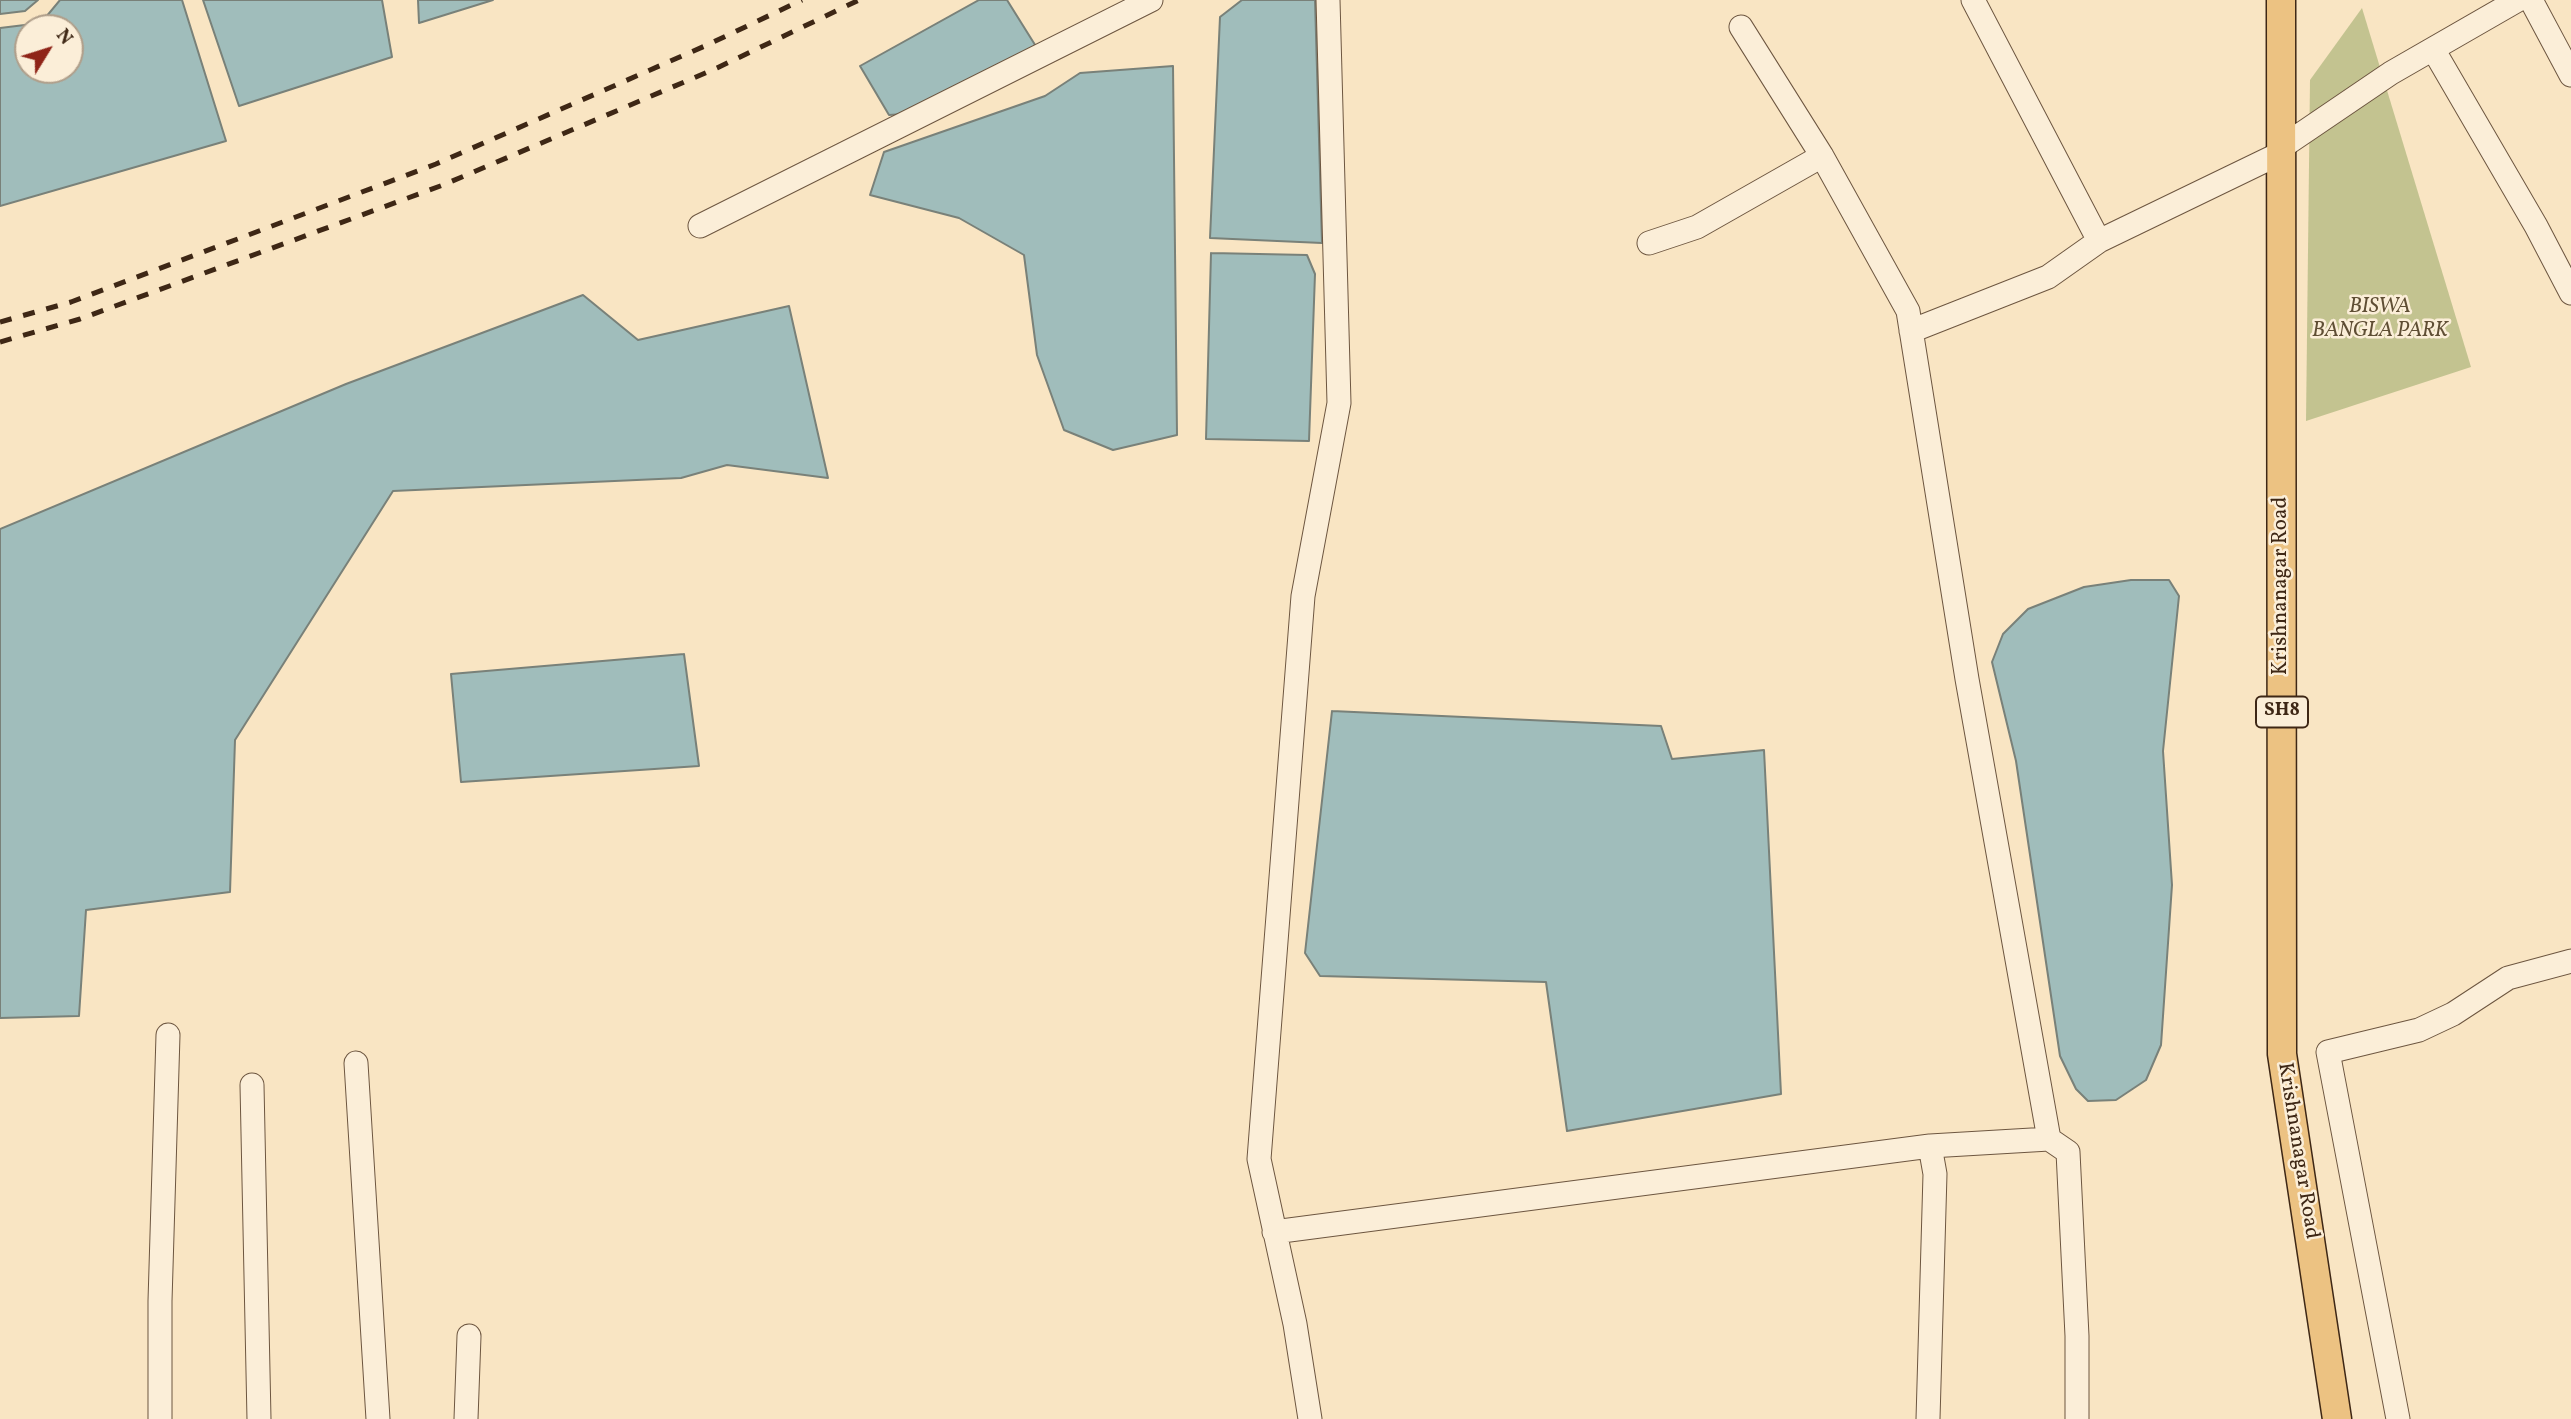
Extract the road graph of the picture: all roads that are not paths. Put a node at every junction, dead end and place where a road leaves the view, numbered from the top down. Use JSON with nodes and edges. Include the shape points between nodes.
{"nodes":[{"id":1,"x":1151,"y":0,"type":"edge"},
{"id":2,"x":1328,"y":0,"type":"edge"},
{"id":3,"x":1973,"y":0,"type":"edge"},
{"id":4,"x":2281,"y":0,"type":"edge"},
{"id":5,"x":2518,"y":0,"type":"edge"},
{"id":6,"x":2531,"y":0,"type":"edge"},
{"id":7,"x":1741,"y":27,"type":"dead end"},
{"id":8,"x":2433,"y":49,"type":"junction"},
{"id":9,"x":2571,"y":75,"type":"edge"},
{"id":10,"x":2281,"y":147,"type":"junction"},
{"id":11,"x":1822,"y":156,"type":"junction"},
{"id":12,"x":700,"y":226,"type":"dead end"},
{"id":13,"x":2099,"y":241,"type":"junction"},
{"id":14,"x":1649,"y":243,"type":"dead end"},
{"id":15,"x":2571,"y":293,"type":"edge"},
{"id":16,"x":1911,"y":331,"type":"junction"},
{"id":17,"x":2571,"y":961,"type":"edge"},
{"id":18,"x":167,"y":1035,"type":"dead end"},
{"id":19,"x":356,"y":1063,"type":"dead end"},
{"id":20,"x":251,"y":1085,"type":"dead end"},
{"id":21,"x":2049,"y":1139,"type":"junction"},
{"id":22,"x":1930,"y":1146,"type":"junction"},
{"id":23,"x":1274,"y":1232,"type":"junction"},
{"id":24,"x":469,"y":1336,"type":"dead end"},
{"id":25,"x":160,"y":1419,"type":"edge"},
{"id":26,"x":259,"y":1419,"type":"edge"},
{"id":27,"x":378,"y":1419,"type":"edge"},
{"id":28,"x":466,"y":1419,"type":"edge"},
{"id":29,"x":1310,"y":1419,"type":"edge"},
{"id":30,"x":1928,"y":1419,"type":"edge"},
{"id":31,"x":2077,"y":1419,"type":"edge"},
{"id":32,"x":2337,"y":1419,"type":"edge"},
{"id":33,"x":2398,"y":1419,"type":"edge"}],
"edges":[{"from":1,"to":12,"type":"street"},
{"from":2,"to":23,"type":"street","via":[[1339,402],[1303,596],[1266,1051],[1259,1159]]},
{"from":3,"to":13,"type":"street"},
{"from":4,"to":10,"type":"main road","name":"Krishnanagar Road","number":"SH8"},
{"from":5,"to":8,"type":"street"},
{"from":6,"to":9,"type":"street"},
{"from":7,"to":11,"type":"street"},
{"from":8,"to":10,"type":"street"},
{"from":8,"to":15,"type":"street"},
{"from":10,"to":13,"type":"street","via":[[2281,152]]},
{"from":10,"to":32,"type":"main road","name":"Krishnanagar Road","number":"SH8","via":[[2282,1054]]},
{"from":11,"to":14,"type":"street","via":[[1697,227]]},
{"from":11,"to":16,"type":"street","via":[[1908,311]]},
{"from":13,"to":16,"type":"street","via":[[2048,277]]},
{"from":16,"to":21,"type":"street","via":[[1969,693]]},
{"from":17,"to":33,"type":"street","via":[[2508,978],[2419,1030],[2328,1052]]},
{"from":18,"to":25,"type":"street"},
{"from":19,"to":27,"type":"street"},
{"from":20,"to":26,"type":"street"},
{"from":21,"to":22,"type":"street"},
{"from":21,"to":31,"type":"street","via":[[2068,1152]]},
{"from":22,"to":23,"type":"street"},
{"from":22,"to":30,"type":"street","via":[[1935,1174]]},
{"from":23,"to":29,"type":"street"},
{"from":24,"to":28,"type":"street"}]}
